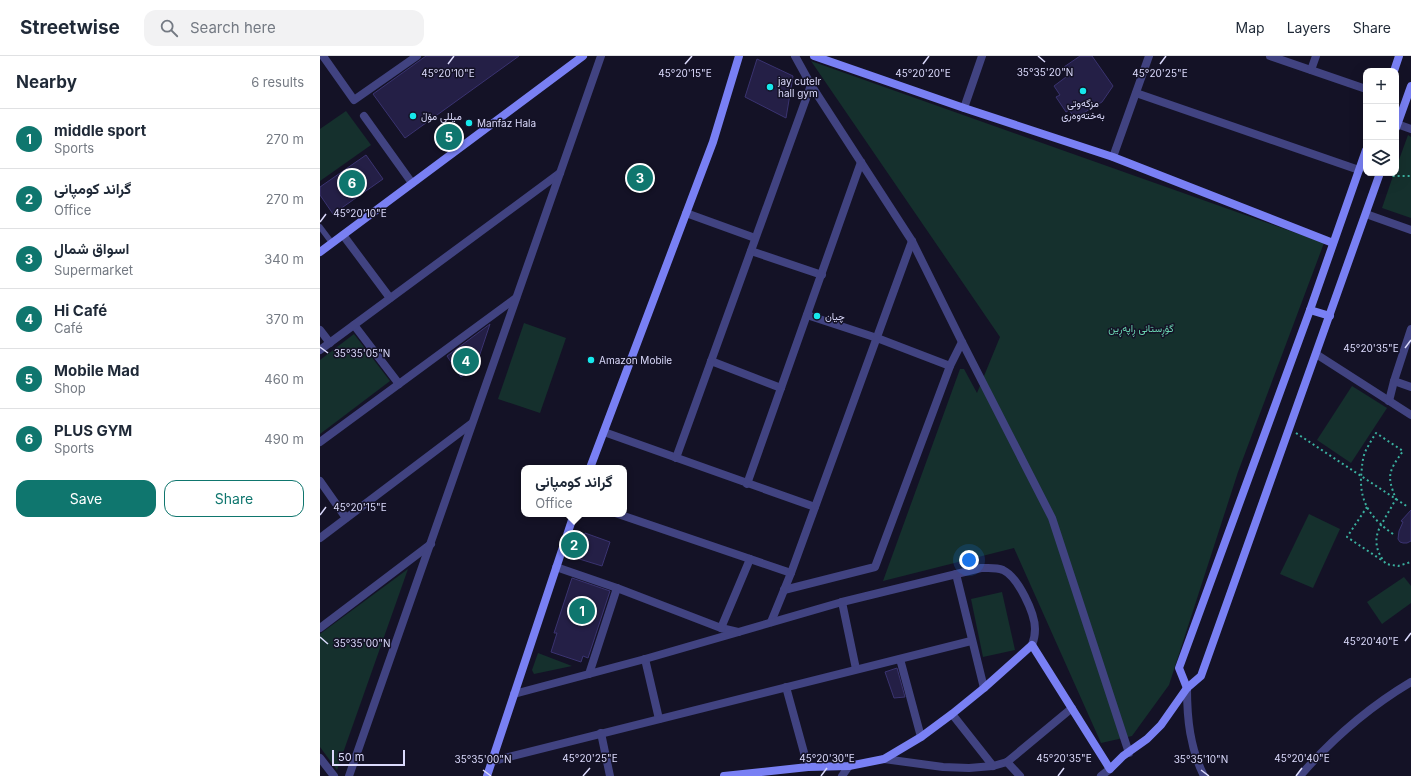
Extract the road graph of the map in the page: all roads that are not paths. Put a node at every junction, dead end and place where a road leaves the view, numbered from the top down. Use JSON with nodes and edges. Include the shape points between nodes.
{"nodes":[{"id":1,"x":323,"y":56,"type":"edge"},
{"id":2,"x":583,"y":56,"type":"edge"},
{"id":3,"x":601,"y":56,"type":"edge"},
{"id":4,"x":739,"y":56,"type":"edge"},
{"id":5,"x":795,"y":56,"type":"edge"},
{"id":6,"x":814,"y":56,"type":"edge"},
{"id":7,"x":982,"y":56,"type":"edge"},
{"id":8,"x":1149,"y":56,"type":"edge"},
{"id":9,"x":1270,"y":56,"type":"edge"},
{"id":10,"x":1316,"y":56,"type":"edge"},
{"id":11,"x":1399,"y":56,"type":"edge"},
{"id":12,"x":414,"y":57,"type":"edge"},
{"id":13,"x":1395,"y":68,"type":"edge"},
{"id":14,"x":1311,"y":70,"type":"junction"},
{"id":15,"x":811,"y":85,"type":"junction"},
{"id":16,"x":1411,"y":86,"type":"edge"},
{"id":17,"x":1363,"y":88,"type":"edge"},
{"id":18,"x":1136,"y":92,"type":"junction"},
{"id":19,"x":964,"y":108,"type":"junction"},
{"id":20,"x":364,"y":116,"type":"dead end"},
{"id":21,"x":1399,"y":120,"type":"edge"},
{"id":22,"x":1399,"y":126,"type":"edge"},
{"id":23,"x":1411,"y":129,"type":"edge"},
{"id":24,"x":1113,"y":157,"type":"junction"},
{"id":25,"x":1363,"y":159,"type":"edge"},
{"id":26,"x":861,"y":162,"type":"junction"},
{"id":27,"x":1359,"y":170,"type":"junction"},
{"id":28,"x":560,"y":173,"type":"junction"},
{"id":29,"x":1379,"y":176,"type":"edge"},
{"id":30,"x":412,"y":183,"type":"junction"},
{"id":31,"x":686,"y":212,"type":"junction"},
{"id":32,"x":1366,"y":214,"type":"junction"},
{"id":33,"x":320,"y":227,"type":"edge"},
{"id":34,"x":1411,"y":230,"type":"edge"},
{"id":35,"x":343,"y":235,"type":"junction"},
{"id":36,"x":755,"y":238,"type":"junction"},
{"id":37,"x":912,"y":241,"type":"junction"},
{"id":38,"x":332,"y":243,"type":"junction"},
{"id":39,"x":1333,"y":243,"type":"junction"},
{"id":40,"x":751,"y":250,"type":"junction"},
{"id":41,"x":320,"y":252,"type":"edge"},
{"id":42,"x":822,"y":276,"type":"junction"},
{"id":43,"x":390,"y":298,"type":"junction"},
{"id":44,"x":516,"y":298,"type":"junction"},
{"id":45,"x":1310,"y":310,"type":"junction"},
{"id":46,"x":807,"y":315,"type":"junction"},
{"id":47,"x":1330,"y":316,"type":"junction"},
{"id":48,"x":354,"y":325,"type":"junction"},
{"id":49,"x":1411,"y":329,"type":"edge"},
{"id":50,"x":320,"y":330,"type":"edge"},
{"id":51,"x":877,"y":338,"type":"junction"},
{"id":52,"x":962,"y":342,"type":"junction"},
{"id":53,"x":330,"y":343,"type":"junction"},
{"id":54,"x":320,"y":350,"type":"edge"},
{"id":55,"x":1316,"y":354,"type":"junction"},
{"id":56,"x":711,"y":361,"type":"junction"},
{"id":57,"x":950,"y":366,"type":"junction"},
{"id":58,"x":1394,"y":381,"type":"junction"},
{"id":59,"x":399,"y":384,"type":"junction"},
{"id":60,"x":1411,"y":387,"type":"edge"},
{"id":61,"x":781,"y":388,"type":"junction"},
{"id":62,"x":1389,"y":401,"type":"junction"},
{"id":63,"x":1411,"y":415,"type":"edge"},
{"id":64,"x":472,"y":423,"type":"junction"},
{"id":65,"x":604,"y":432,"type":"junction"},
{"id":66,"x":320,"y":442,"type":"edge"},
{"id":67,"x":676,"y":458,"type":"junction"},
{"id":68,"x":591,"y":465,"type":"edge"},
{"id":69,"x":320,"y":481,"type":"edge"},
{"id":70,"x":747,"y":484,"type":"junction"},
{"id":71,"x":815,"y":507,"type":"junction"},
{"id":72,"x":573,"y":517,"type":"edge"},
{"id":73,"x":627,"y":517,"type":"edge"},
{"id":74,"x":346,"y":518,"type":"junction"},
{"id":75,"x":320,"y":538,"type":"edge"},
{"id":76,"x":431,"y":544,"type":"junction"},
{"id":77,"x":750,"y":559,"type":"junction"},
{"id":78,"x":556,"y":567,"type":"junction"},
{"id":79,"x":791,"y":573,"type":"junction"},
{"id":80,"x":956,"y":574,"type":"junction"},
{"id":81,"x":617,"y":588,"type":"junction"},
{"id":82,"x":784,"y":590,"type":"junction"},
{"id":83,"x":842,"y":602,"type":"junction"},
{"id":84,"x":771,"y":622,"type":"junction"},
{"id":85,"x":320,"y":628,"type":"edge"},
{"id":86,"x":721,"y":628,"type":"junction"},
{"id":87,"x":739,"y":632,"type":"junction"},
{"id":88,"x":971,"y":641,"type":"junction"},
{"id":89,"x":1032,"y":645,"type":"junction"},
{"id":90,"x":645,"y":659,"type":"junction"},
{"id":91,"x":900,"y":659,"type":"junction"},
{"id":92,"x":856,"y":670,"type":"junction"},
{"id":93,"x":589,"y":674,"type":"junction"},
{"id":94,"x":1411,"y":682,"type":"edge"},
{"id":95,"x":786,"y":687,"type":"junction"},
{"id":96,"x":984,"y":688,"type":"junction"},
{"id":97,"x":1187,"y":688,"type":"junction"},
{"id":98,"x":514,"y":694,"type":"junction"},
{"id":99,"x":1072,"y":708,"type":"junction"},
{"id":100,"x":952,"y":714,"type":"junction"},
{"id":101,"x":659,"y":719,"type":"junction"},
{"id":102,"x":601,"y":733,"type":"junction"},
{"id":103,"x":921,"y":738,"type":"junction"},
{"id":104,"x":1129,"y":753,"type":"junction"},
{"id":105,"x":320,"y":758,"type":"edge"},
{"id":106,"x":884,"y":758,"type":"junction"},
{"id":107,"x":493,"y":761,"type":"junction"},
{"id":108,"x":1007,"y":762,"type":"junction"},
{"id":109,"x":848,"y":766,"type":"junction"},
{"id":110,"x":993,"y":766,"type":"junction"},
{"id":111,"x":808,"y":767,"type":"junction"},
{"id":112,"x":1110,"y":769,"type":"junction"},
{"id":113,"x":334,"y":776,"type":"edge"},
{"id":114,"x":349,"y":776,"type":"edge"},
{"id":115,"x":487,"y":776,"type":"edge"},
{"id":116,"x":610,"y":776,"type":"edge"},
{"id":117,"x":724,"y":776,"type":"edge"},
{"id":118,"x":842,"y":776,"type":"edge"},
{"id":119,"x":1020,"y":776,"type":"edge"},
{"id":120,"x":1101,"y":776,"type":"edge"},
{"id":121,"x":1204,"y":776,"type":"edge"},
{"id":122,"x":1300,"y":776,"type":"edge"}],
"edges":[{"from":1,"to":12,"type":"street","via":[[354,100]]},
{"from":2,"to":30,"type":"street"},
{"from":3,"to":28,"type":"street"},
{"from":4,"to":31,"type":"street","via":[[713,142]]},
{"from":5,"to":15,"type":"street"},
{"from":6,"to":19,"type":"street"},
{"from":7,"to":19,"type":"street"},
{"from":8,"to":18,"type":"street"},
{"from":9,"to":14,"type":"street"},
{"from":10,"to":14,"type":"street"},
{"from":11,"to":13,"type":"street"},
{"from":14,"to":17,"type":"street"},
{"from":15,"to":26,"type":"street"},
{"from":15,"to":36,"type":"street"},
{"from":16,"to":21,"type":"street"},
{"from":18,"to":24,"type":"street"},
{"from":18,"to":27,"type":"street"},
{"from":19,"to":24,"type":"street"},
{"from":20,"to":30,"type":"street"},
{"from":22,"to":23,"type":"street"},
{"from":24,"to":39,"type":"street"},
{"from":25,"to":27,"type":"street"},
{"from":26,"to":37,"type":"street"},
{"from":26,"to":42,"type":"street"},
{"from":27,"to":39,"type":"street"},
{"from":28,"to":43,"type":"street"},
{"from":28,"to":44,"type":"street"},
{"from":29,"to":32,"type":"street"},
{"from":30,"to":35,"type":"street"},
{"from":31,"to":36,"type":"street"},
{"from":31,"to":65,"type":"street"},
{"from":32,"to":34,"type":"street"},
{"from":32,"to":47,"type":"street"},
{"from":33,"to":38,"type":"lane"},
{"from":35,"to":38,"type":"street"},
{"from":35,"to":43,"type":"street"},
{"from":36,"to":40,"type":"street"},
{"from":37,"to":51,"type":"street"},
{"from":37,"to":52,"type":"street"},
{"from":38,"to":41,"type":"street"},
{"from":39,"to":45,"type":"street"},
{"from":40,"to":42,"type":"street"},
{"from":40,"to":56,"type":"street"},
{"from":42,"to":46,"type":"street"},
{"from":43,"to":48,"type":"street"},
{"from":44,"to":59,"type":"street"},
{"from":44,"to":64,"type":"street"},
{"from":45,"to":47,"type":"street"},
{"from":45,"to":97,"type":"street","via":[[1179,668]]},
{"from":46,"to":51,"type":"street"},
{"from":46,"to":61,"type":"street"},
{"from":47,"to":55,"type":"street"},
{"from":48,"to":53,"type":"street"},
{"from":48,"to":59,"type":"street"},
{"from":49,"to":58,"type":"street"},
{"from":50,"to":53,"type":"street"},
{"from":51,"to":57,"type":"street"},
{"from":51,"to":71,"type":"street"},
{"from":52,"to":57,"type":"street"},
{"from":52,"to":104,"type":"street","via":[[1052,518]]},
{"from":53,"to":54,"type":"street"},
{"from":55,"to":62,"type":"street"},
{"from":55,"to":97,"type":"street","via":[[1201,676]]},
{"from":56,"to":61,"type":"street"},
{"from":56,"to":67,"type":"street"},
{"from":57,"to":82,"type":"street","via":[[875,567]]},
{"from":58,"to":60,"type":"street"},
{"from":58,"to":62,"type":"street"},
{"from":59,"to":66,"type":"street"},
{"from":61,"to":70,"type":"street"},
{"from":62,"to":63,"type":"street"},
{"from":64,"to":74,"type":"street"},
{"from":64,"to":76,"type":"street"},
{"from":65,"to":67,"type":"street"},
{"from":65,"to":68,"type":"street"},
{"from":67,"to":70,"type":"street"},
{"from":69,"to":74,"type":"street"},
{"from":70,"to":71,"type":"street"},
{"from":71,"to":79,"type":"street"},
{"from":72,"to":78,"type":"street"},
{"from":73,"to":77,"type":"street"},
{"from":74,"to":75,"type":"street"},
{"from":76,"to":85,"type":"street"},
{"from":76,"to":114,"type":"street"},
{"from":77,"to":79,"type":"street"},
{"from":77,"to":86,"type":"street"},
{"from":78,"to":81,"type":"street"},
{"from":78,"to":98,"type":"street"},
{"from":79,"to":82,"type":"street"},
{"from":80,"to":83,"type":"street"},
{"from":80,"to":88,"type":"street"},
{"from":80,"to":89,"type":"street","via":[[991,568],[1010,575],[1020,588],[1033,619],[1035,629]]},
{"from":81,"to":86,"type":"street"},
{"from":81,"to":93,"type":"street"},
{"from":82,"to":84,"type":"street"},
{"from":83,"to":84,"type":"street"},
{"from":83,"to":92,"type":"street"},
{"from":84,"to":87,"type":"street"},
{"from":86,"to":87,"type":"street"},
{"from":87,"to":90,"type":"street"},
{"from":88,"to":91,"type":"street"},
{"from":88,"to":96,"type":"street"},
{"from":89,"to":96,"type":"street"},
{"from":89,"to":99,"type":"street"},
{"from":90,"to":93,"type":"street"},
{"from":90,"to":101,"type":"street"},
{"from":91,"to":92,"type":"street"},
{"from":91,"to":103,"type":"street"},
{"from":92,"to":95,"type":"street"},
{"from":93,"to":98,"type":"street"},
{"from":94,"to":122,"type":"street","via":[[1346,729]]},
{"from":95,"to":101,"type":"street"},
{"from":95,"to":111,"type":"street"},
{"from":96,"to":100,"type":"street"},
{"from":97,"to":104,"type":"street","via":[[1161,725]]},
{"from":97,"to":121,"type":"street","via":[[1192,742]]},
{"from":98,"to":107,"type":"street"},
{"from":99,"to":108,"type":"street"},
{"from":99,"to":112,"type":"street"},
{"from":100,"to":103,"type":"street"},
{"from":100,"to":110,"type":"street"},
{"from":101,"to":102,"type":"street"},
{"from":102,"to":107,"type":"street"},
{"from":102,"to":116,"type":"street"},
{"from":103,"to":106,"type":"street"},
{"from":104,"to":112,"type":"street"},
{"from":105,"to":113,"type":"street"},
{"from":106,"to":109,"type":"street"},
{"from":106,"to":110,"type":"street","via":[[943,767]]},
{"from":107,"to":115,"type":"street"},
{"from":108,"to":110,"type":"street"},
{"from":108,"to":119,"type":"street"},
{"from":109,"to":111,"type":"street"},
{"from":109,"to":118,"type":"street"},
{"from":111,"to":117,"type":"street"},
{"from":112,"to":120,"type":"street"}]}
